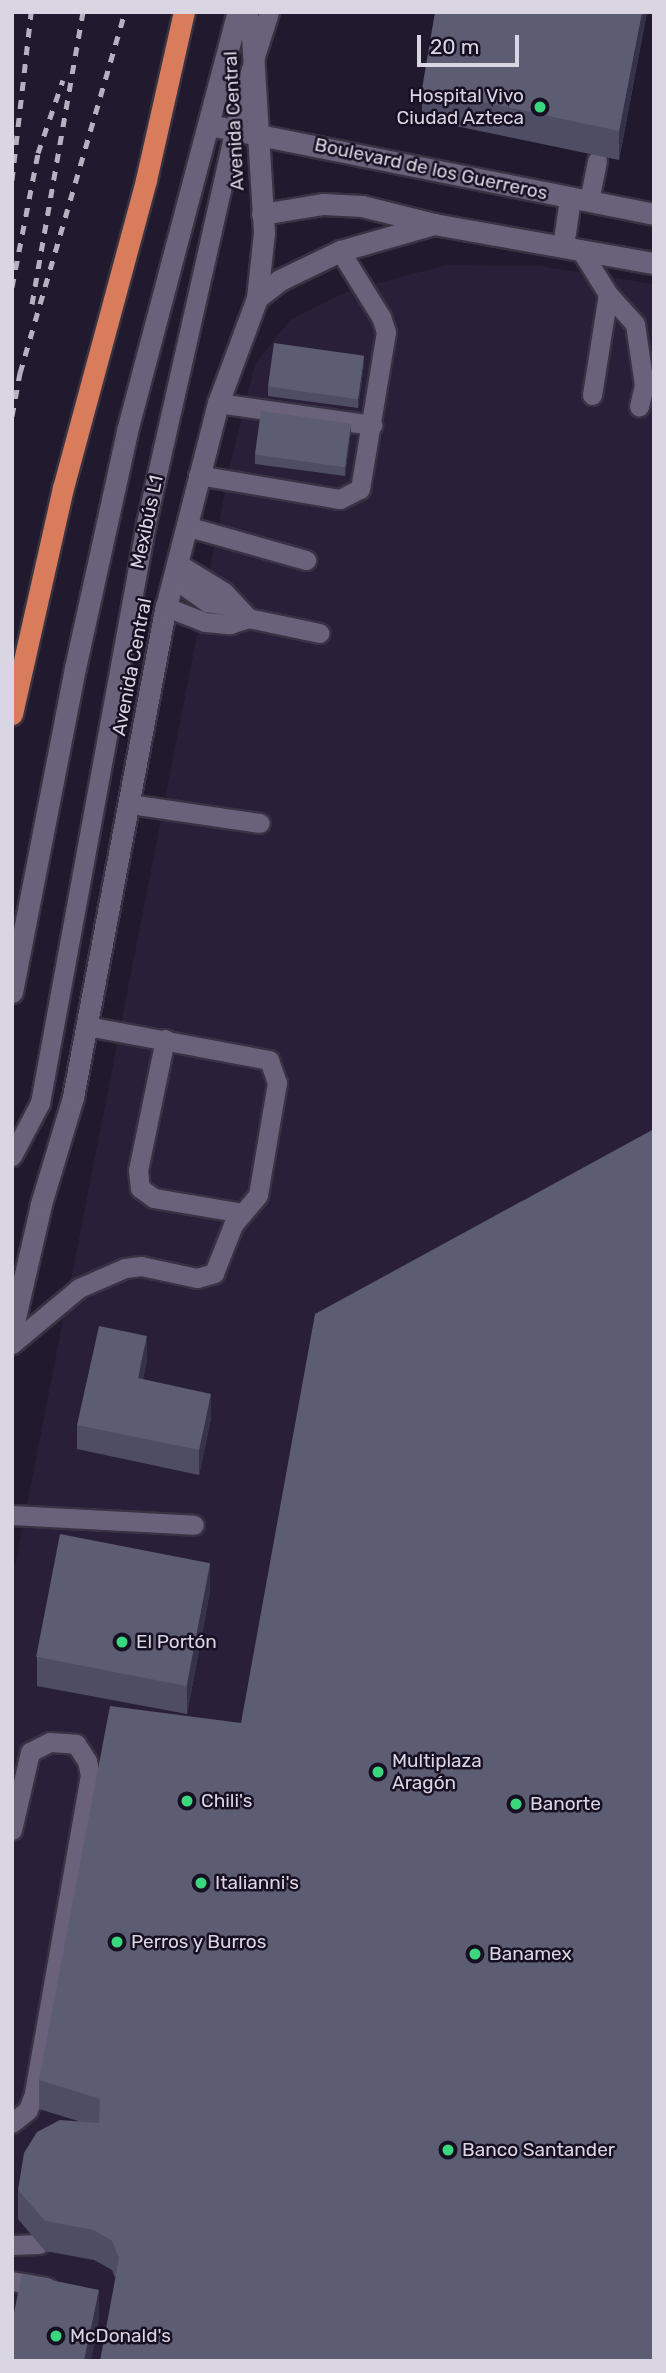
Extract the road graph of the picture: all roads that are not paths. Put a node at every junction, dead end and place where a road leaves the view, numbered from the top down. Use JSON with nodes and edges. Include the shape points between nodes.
{"nodes":[{"id":1,"x":184,"y":12,"type":"edge"},
{"id":2,"x":238,"y":12,"type":"edge"},
{"id":3,"x":246,"y":12,"type":"edge"},
{"id":4,"x":269,"y":12,"type":"edge"},
{"id":5,"x":252,"y":62,"type":"junction"},
{"id":6,"x":209,"y":125,"type":"junction"},
{"id":7,"x":235,"y":128,"type":"junction"},
{"id":8,"x":258,"y":133,"type":"junction"},
{"id":9,"x":597,"y":161,"type":"dead end"},
{"id":10,"x":580,"y":200,"type":"junction"},
{"id":11,"x":262,"y":214,"type":"junction"},
{"id":12,"x":654,"y":214,"type":"edge"},
{"id":13,"x":434,"y":225,"type":"junction"},
{"id":14,"x":571,"y":247,"type":"junction"},
{"id":15,"x":340,"y":251,"type":"junction"},
{"id":16,"x":654,"y":263,"type":"edge"},
{"id":17,"x":608,"y":294,"type":"junction"},
{"id":18,"x":257,"y":298,"type":"junction"},
{"id":19,"x":592,"y":395,"type":"dead end"},
{"id":20,"x":218,"y":403,"type":"junction"},
{"id":21,"x":639,"y":406,"type":"dead end"},
{"id":22,"x":372,"y":425,"type":"junction"},
{"id":23,"x":198,"y":475,"type":"junction"},
{"id":24,"x":186,"y":526,"type":"junction"},
{"id":25,"x":306,"y":561,"type":"dead end"},
{"id":26,"x":175,"y":570,"type":"junction"},
{"id":27,"x":166,"y":607,"type":"junction"},
{"id":28,"x":241,"y":612,"type":"junction"},
{"id":29,"x":320,"y":633,"type":"dead end"},
{"id":30,"x":12,"y":715,"type":"edge"},
{"id":31,"x":130,"y":804,"type":"junction"},
{"id":32,"x":260,"y":823,"type":"dead end"},
{"id":33,"x":12,"y":992,"type":"edge"},
{"id":34,"x":87,"y":1026,"type":"junction"},
{"id":35,"x":165,"y":1039,"type":"junction"},
{"id":36,"x":12,"y":1156,"type":"edge"},
{"id":37,"x":243,"y":1213,"type":"junction"},
{"id":38,"x":12,"y":1331,"type":"edge"},
{"id":39,"x":12,"y":1344,"type":"edge"},
{"id":40,"x":12,"y":1515,"type":"edge"},
{"id":41,"x":194,"y":1525,"type":"dead end"},
{"id":42,"x":17,"y":1781,"type":"edge"},
{"id":43,"x":12,"y":1830,"type":"edge"},
{"id":44,"x":12,"y":2123,"type":"edge"},
{"id":45,"x":39,"y":2244,"type":"edge"},
{"id":46,"x":12,"y":2245,"type":"edge"},
{"id":47,"x":12,"y":2281,"type":"edge"},
{"id":48,"x":66,"y":2291,"type":"edge"}],
"edges":[{"from":1,"to":30,"type":"highway","via":[[146,180],[63,488]]},
{"from":2,"to":6,"type":"main road","name":"Avenida Central"},
{"from":3,"to":5,"type":"main road","name":"Avenida Central"},
{"from":4,"to":5,"type":"lane","name":"Mexibús L1"},
{"from":5,"to":7,"type":"lane","name":"Mexibús L1"},
{"from":5,"to":8,"type":"main road","name":"Avenida Central"},
{"from":6,"to":7,"type":"main road","name":"Boulevard de los Guerreros"},
{"from":6,"to":33,"type":"main road","name":"Avenida Central","via":[[127,430]]},
{"from":7,"to":8,"type":"main road","name":"Boulevard de los Guerreros"},
{"from":7,"to":36,"type":"lane","name":"Mexibús L1","via":[[111,695],[40,1103]]},
{"from":8,"to":10,"type":"main road","name":"Boulevard de los Guerreros"},
{"from":8,"to":11,"type":"main road","name":"Avenida Central"},
{"from":9,"to":10,"type":"lane"},
{"from":10,"to":12,"type":"main road","name":"Boulevard de los Guerreros"},
{"from":10,"to":14,"type":"main road"},
{"from":11,"to":13,"type":"main road","via":[[344,204]]},
{"from":11,"to":18,"type":"main road","name":"Avenida Central"},
{"from":13,"to":14,"type":"main road"},
{"from":13,"to":15,"type":"main road"},
{"from":14,"to":16,"type":"main road"},
{"from":14,"to":17,"type":"lane"},
{"from":15,"to":18,"type":"main road","via":[[280,280]]},
{"from":15,"to":22,"type":"lane","via":[[382,317],[386,332]]},
{"from":17,"to":19,"type":"lane"},
{"from":17,"to":21,"type":"lane","via":[[635,324],[644,385]]},
{"from":18,"to":20,"type":"main road","name":"Avenida Central"},
{"from":20,"to":22,"type":"lane"},
{"from":20,"to":23,"type":"main road","name":"Avenida Central"},
{"from":22,"to":23,"type":"lane","via":[[364,481],[349,498]]},
{"from":23,"to":24,"type":"main road","name":"Avenida Central"},
{"from":24,"to":25,"type":"lane"},
{"from":24,"to":26,"type":"main road","name":"Avenida Central"},
{"from":26,"to":27,"type":"main road","name":"Avenida Central"},
{"from":26,"to":28,"type":"lane","via":[[207,602]]},
{"from":27,"to":28,"type":"lane","via":[[205,622],[230,624]]},
{"from":27,"to":31,"type":"main road","name":"Avenida Central"},
{"from":28,"to":29,"type":"lane"},
{"from":31,"to":32,"type":"lane"},
{"from":31,"to":34,"type":"main road","name":"Avenida Central"},
{"from":34,"to":35,"type":"lane"},
{"from":34,"to":38,"type":"main road","name":"Avenida Central"},
{"from":35,"to":37,"type":"lane","via":[[138,1170],[140,1188],[154,1199]]},
{"from":35,"to":37,"type":"lane","via":[[261,1056],[274,1066],[277,1083],[258,1195]]},
{"from":37,"to":39,"type":"lane","via":[[229,1233],[214,1273],[197,1278],[141,1266],[125,1268],[79,1287]]},
{"from":40,"to":41,"type":"lane"},
{"from":42,"to":43,"type":"lane"},
{"from":42,"to":44,"type":"lane","via":[[30,1752],[50,1742],[76,1744],[90,1770],[34,2094],[28,2110]]},
{"from":45,"to":46,"type":"lane"},
{"from":47,"to":48,"type":"lane"}]}
